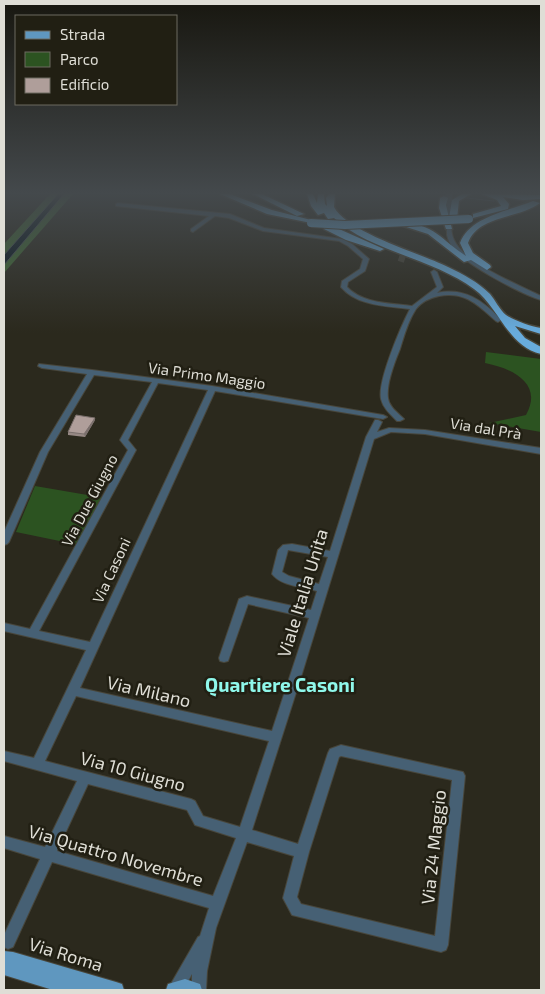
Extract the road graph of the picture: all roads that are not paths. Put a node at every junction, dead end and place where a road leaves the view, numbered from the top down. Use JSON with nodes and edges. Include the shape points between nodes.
{"nodes":[{"id":1,"x":340,"y":240,"type":"edge"},
{"id":2,"x":356,"y":240,"type":"edge"},
{"id":3,"x":362,"y":240,"type":"edge"},
{"id":4,"x":371,"y":240,"type":"edge"},
{"id":5,"x":376,"y":240,"type":"edge"},
{"id":6,"x":443,"y":240,"type":"edge"},
{"id":7,"x":452,"y":240,"type":"edge"},
{"id":8,"x":454,"y":240,"type":"edge"},
{"id":9,"x":463,"y":240,"type":"edge"},
{"id":10,"x":373,"y":246,"type":"junction"},
{"id":11,"x":401,"y":255,"type":"junction"},
{"id":12,"x":467,"y":260,"type":"junction"},
{"id":13,"x":487,"y":267,"type":"junction"},
{"id":14,"x":434,"y":272,"type":"junction"},
{"id":15,"x":541,"y":296,"type":"edge"},
{"id":16,"x":426,"y":297,"type":"junction"},
{"id":17,"x":414,"y":308,"type":"junction"},
{"id":18,"x":499,"y":310,"type":"junction"},
{"id":19,"x":498,"y":320,"type":"junction"},
{"id":20,"x":541,"y":331,"type":"edge"},
{"id":21,"x":541,"y":353,"type":"edge"},
{"id":22,"x":42,"y":366,"type":"dead end"},
{"id":23,"x":92,"y":372,"type":"junction"},
{"id":24,"x":156,"y":381,"type":"junction"},
{"id":25,"x":212,"y":388,"type":"junction"},
{"id":26,"x":388,"y":405,"type":"junction"},
{"id":27,"x":381,"y":419,"type":"junction"},
{"id":28,"x":401,"y":420,"type":"junction"},
{"id":29,"x":391,"y":430,"type":"junction"},
{"id":30,"x":425,"y":432,"type":"junction"},
{"id":31,"x":370,"y":437,"type":"junction"},
{"id":32,"x":541,"y":451,"type":"edge"},
{"id":33,"x":4,"y":542,"type":"edge"},
{"id":34,"x":333,"y":555,"type":"junction"},
{"id":35,"x":323,"y":589,"type":"junction"},
{"id":36,"x":314,"y":615,"type":"junction"},
{"id":37,"x":4,"y":627,"type":"edge"},
{"id":38,"x":32,"y":634,"type":"junction"},
{"id":39,"x":92,"y":648,"type":"junction"},
{"id":40,"x":224,"y":658,"type":"dead end"},
{"id":41,"x":73,"y":691,"type":"junction"},
{"id":42,"x":276,"y":737,"type":"junction"},
{"id":43,"x":4,"y":756,"type":"edge"},
{"id":44,"x":37,"y":764,"type":"junction"},
{"id":45,"x":85,"y":777,"type":"junction"},
{"id":46,"x":244,"y":836,"type":"junction"},
{"id":47,"x":4,"y":842,"type":"edge"},
{"id":48,"x":302,"y":852,"type":"junction"},
{"id":49,"x":50,"y":854,"type":"junction"},
{"id":50,"x":219,"y":904,"type":"junction"},
{"id":51,"x":209,"y":931,"type":"junction"},
{"id":52,"x":8,"y":942,"type":"dead end"},
{"id":53,"x":4,"y":959,"type":"edge"},
{"id":54,"x":4,"y":967,"type":"edge"},
{"id":55,"x":51,"y":981,"type":"edge"},
{"id":56,"x":80,"y":990,"type":"edge"},
{"id":57,"x":116,"y":990,"type":"edge"},
{"id":58,"x":174,"y":990,"type":"edge"},
{"id":59,"x":194,"y":990,"type":"edge"},
{"id":60,"x":199,"y":990,"type":"edge"}],
"edges":[{"from":1,"to":17,"type":"street","via":[[366,259],[363,270],[345,281],[348,293],[364,300]]},
{"from":2,"to":10,"type":"highway"},
{"from":3,"to":10,"type":"highway"},
{"from":4,"to":11,"type":"highway"},
{"from":5,"to":11,"type":"highway"},
{"from":6,"to":12,"type":"highway","bridge":true},
{"from":7,"to":12,"type":"street"},
{"from":8,"to":13,"type":"street","via":[[466,255]]},
{"from":9,"to":13,"type":"highway","via":[[464,248],[472,257]]},
{"from":10,"to":11,"type":"highway"},
{"from":11,"to":14,"type":"highway"},
{"from":11,"to":18,"type":"highway","via":[[467,281],[487,295]]},
{"from":12,"to":15,"type":"street"},
{"from":13,"to":15,"type":"street"},
{"from":14,"to":16,"type":"street","via":[[440,287]]},
{"from":14,"to":19,"type":"highway","via":[[460,284]]},
{"from":16,"to":17,"type":"street"},
{"from":16,"to":19,"type":"street","via":[[447,292],[466,294],[474,297]]},
{"from":17,"to":26,"type":"street","via":[[398,342],[384,393]]},
{"from":18,"to":20,"type":"highway","via":[[517,324]]},
{"from":18,"to":21,"type":"highway","via":[[523,342]]},
{"from":19,"to":21,"type":"highway","via":[[521,345]]},
{"from":22,"to":23,"type":"street","name":"Via Primo Maggio"},
{"from":23,"to":24,"type":"street","name":"Via Primo Maggio"},
{"from":23,"to":33,"type":"street","via":[[44,452]]},
{"from":24,"to":25,"type":"street","name":"Via Primo Maggio"},
{"from":24,"to":38,"type":"street","name":"Via Due Giugno","via":[[124,440],[132,450]]},
{"from":25,"to":27,"type":"street","name":"Via Primo Maggio"},
{"from":25,"to":39,"type":"street","name":"Via Casoni"},
{"from":26,"to":27,"type":"street"},
{"from":26,"to":28,"type":"street"},
{"from":27,"to":28,"type":"street","via":[[394,416]]},
{"from":27,"to":29,"type":"street","via":[[380,426]]},
{"from":27,"to":31,"type":"street","name":"Viale Italia Unita"},
{"from":28,"to":29,"type":"street","via":[[402,426]]},
{"from":28,"to":30,"type":"street","name":"Via dal Prà"},
{"from":29,"to":30,"type":"street","name":"Via dal Prà"},
{"from":29,"to":31,"type":"street"},
{"from":30,"to":32,"type":"street","name":"Via dal Prà"},
{"from":31,"to":34,"type":"street","name":"Viale Italia Unita"},
{"from":34,"to":35,"type":"street","name":"Viale Italia Unita"},
{"from":34,"to":35,"type":"street","via":[[292,547],[283,550],[277,574]]},
{"from":35,"to":36,"type":"street","name":"Viale Italia Unita"},
{"from":36,"to":40,"type":"street","via":[[247,600],[243,602]]},
{"from":36,"to":42,"type":"street","name":"Viale Italia Unita"},
{"from":37,"to":38,"type":"street"},
{"from":38,"to":39,"type":"street"},
{"from":39,"to":41,"type":"street","name":"Via Casoni"},
{"from":41,"to":42,"type":"street","name":"Via Milano"},
{"from":41,"to":44,"type":"street","name":"Via Casoni"},
{"from":42,"to":46,"type":"street","name":"Viale Italia Unita"},
{"from":43,"to":44,"type":"street","name":"Via 10 Giugno"},
{"from":44,"to":45,"type":"street","name":"Via 10 Giugno"},
{"from":45,"to":46,"type":"street","name":"Via 10 Giugno","via":[[190,805],[199,821]]},
{"from":45,"to":49,"type":"street"},
{"from":46,"to":48,"type":"street"},
{"from":46,"to":50,"type":"street","name":"Viale Italia Unita"},
{"from":47,"to":49,"type":"street","name":"Via Quattro Novembre"},
{"from":48,"to":48,"type":"street","name":"Via 24 Maggio","via":[[334,753],[341,750],[459,776],[441,945],[297,910],[290,898]]},
{"from":49,"to":50,"type":"street","name":"Via Quattro Novembre"},
{"from":49,"to":52,"type":"street"},
{"from":50,"to":51,"type":"street","name":"Viale Italia Unita"},
{"from":51,"to":58,"type":"street","name":"Viale Italia Unita"},
{"from":51,"to":60,"type":"street","name":"Viale Italia Unita","via":[[199,972]]},
{"from":53,"to":55,"type":"main road","name":"Via Roma","via":[[13,960]]},
{"from":54,"to":55,"type":"main road","name":"Via Roma"},
{"from":55,"to":56,"type":"main road","name":"Via Roma"},
{"from":55,"to":57,"type":"main road","name":"Via Roma"},
{"from":58,"to":59,"type":"main road","via":[[184,987]]}]}
